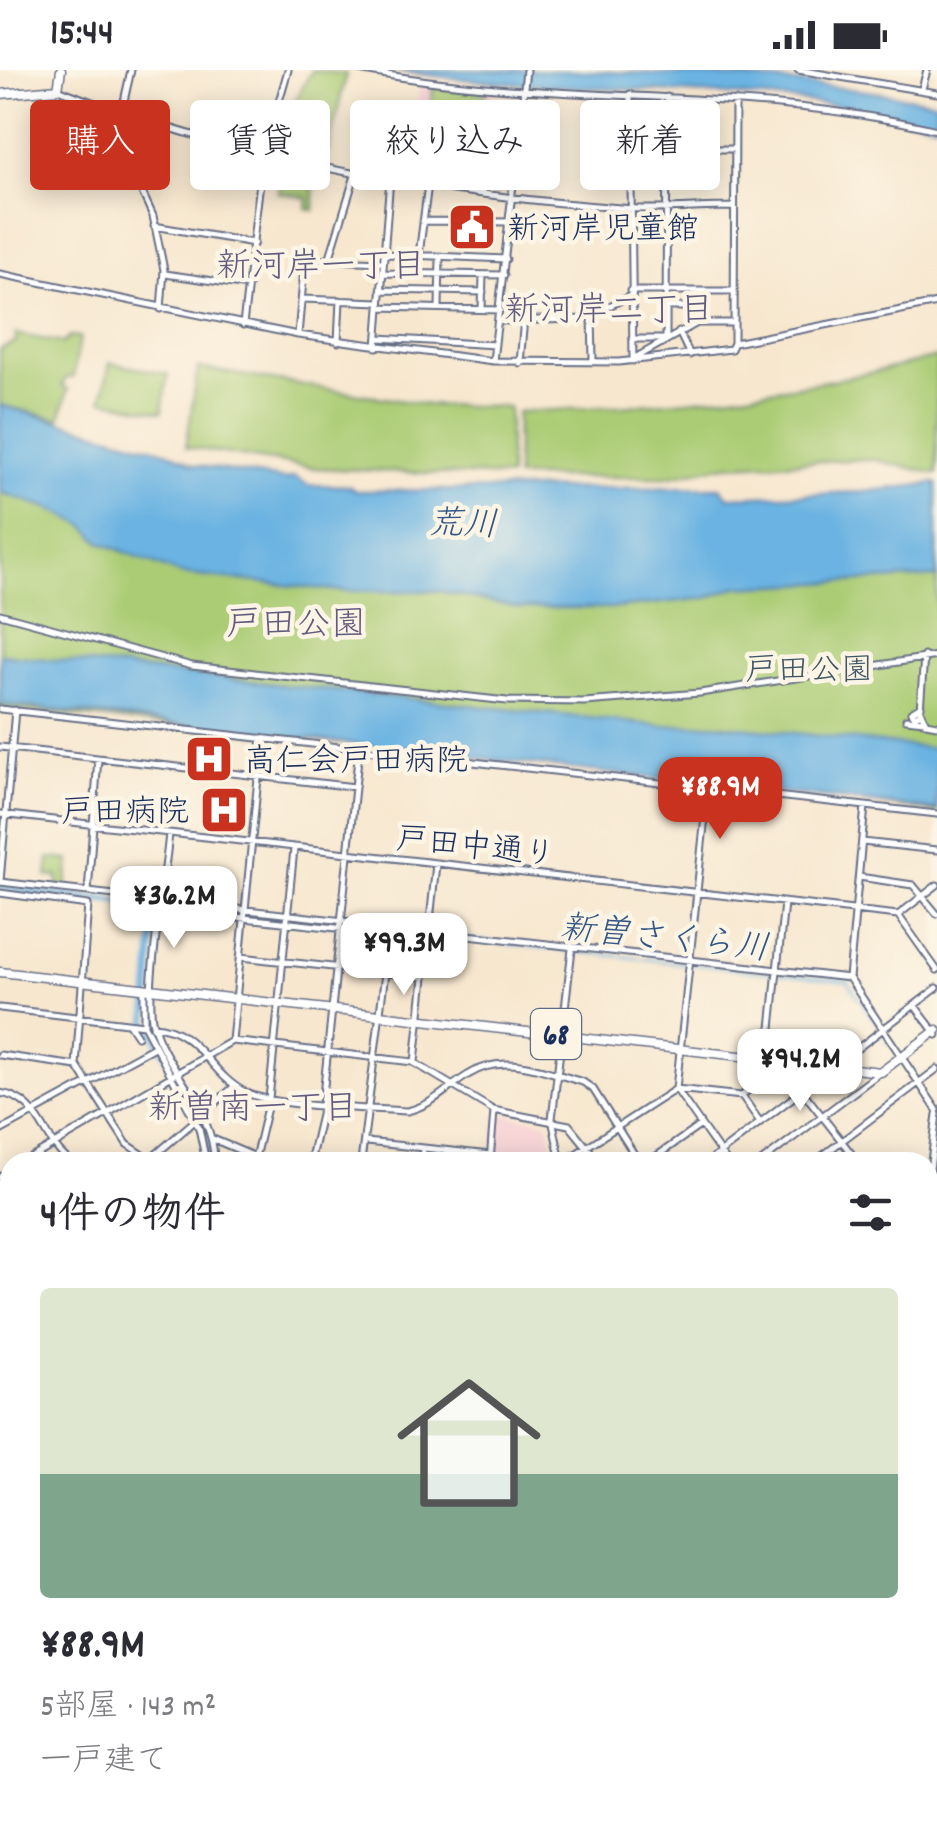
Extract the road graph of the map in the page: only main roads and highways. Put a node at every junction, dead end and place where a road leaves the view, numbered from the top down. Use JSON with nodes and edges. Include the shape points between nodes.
{"nodes":[{"id":1,"x":61,"y":70,"type":"edge"},
{"id":2,"x":0,"y":94,"type":"edge"},
{"id":3,"x":0,"y":972,"type":"edge"},
{"id":4,"x":936,"y":1032,"type":"edge"}],
"edges":[{"from":1,"to":2,"type":"main road","via":[[58,90]]},
{"from":3,"to":4,"type":"main road","number":"68","via":[[881,1072]]}]}
